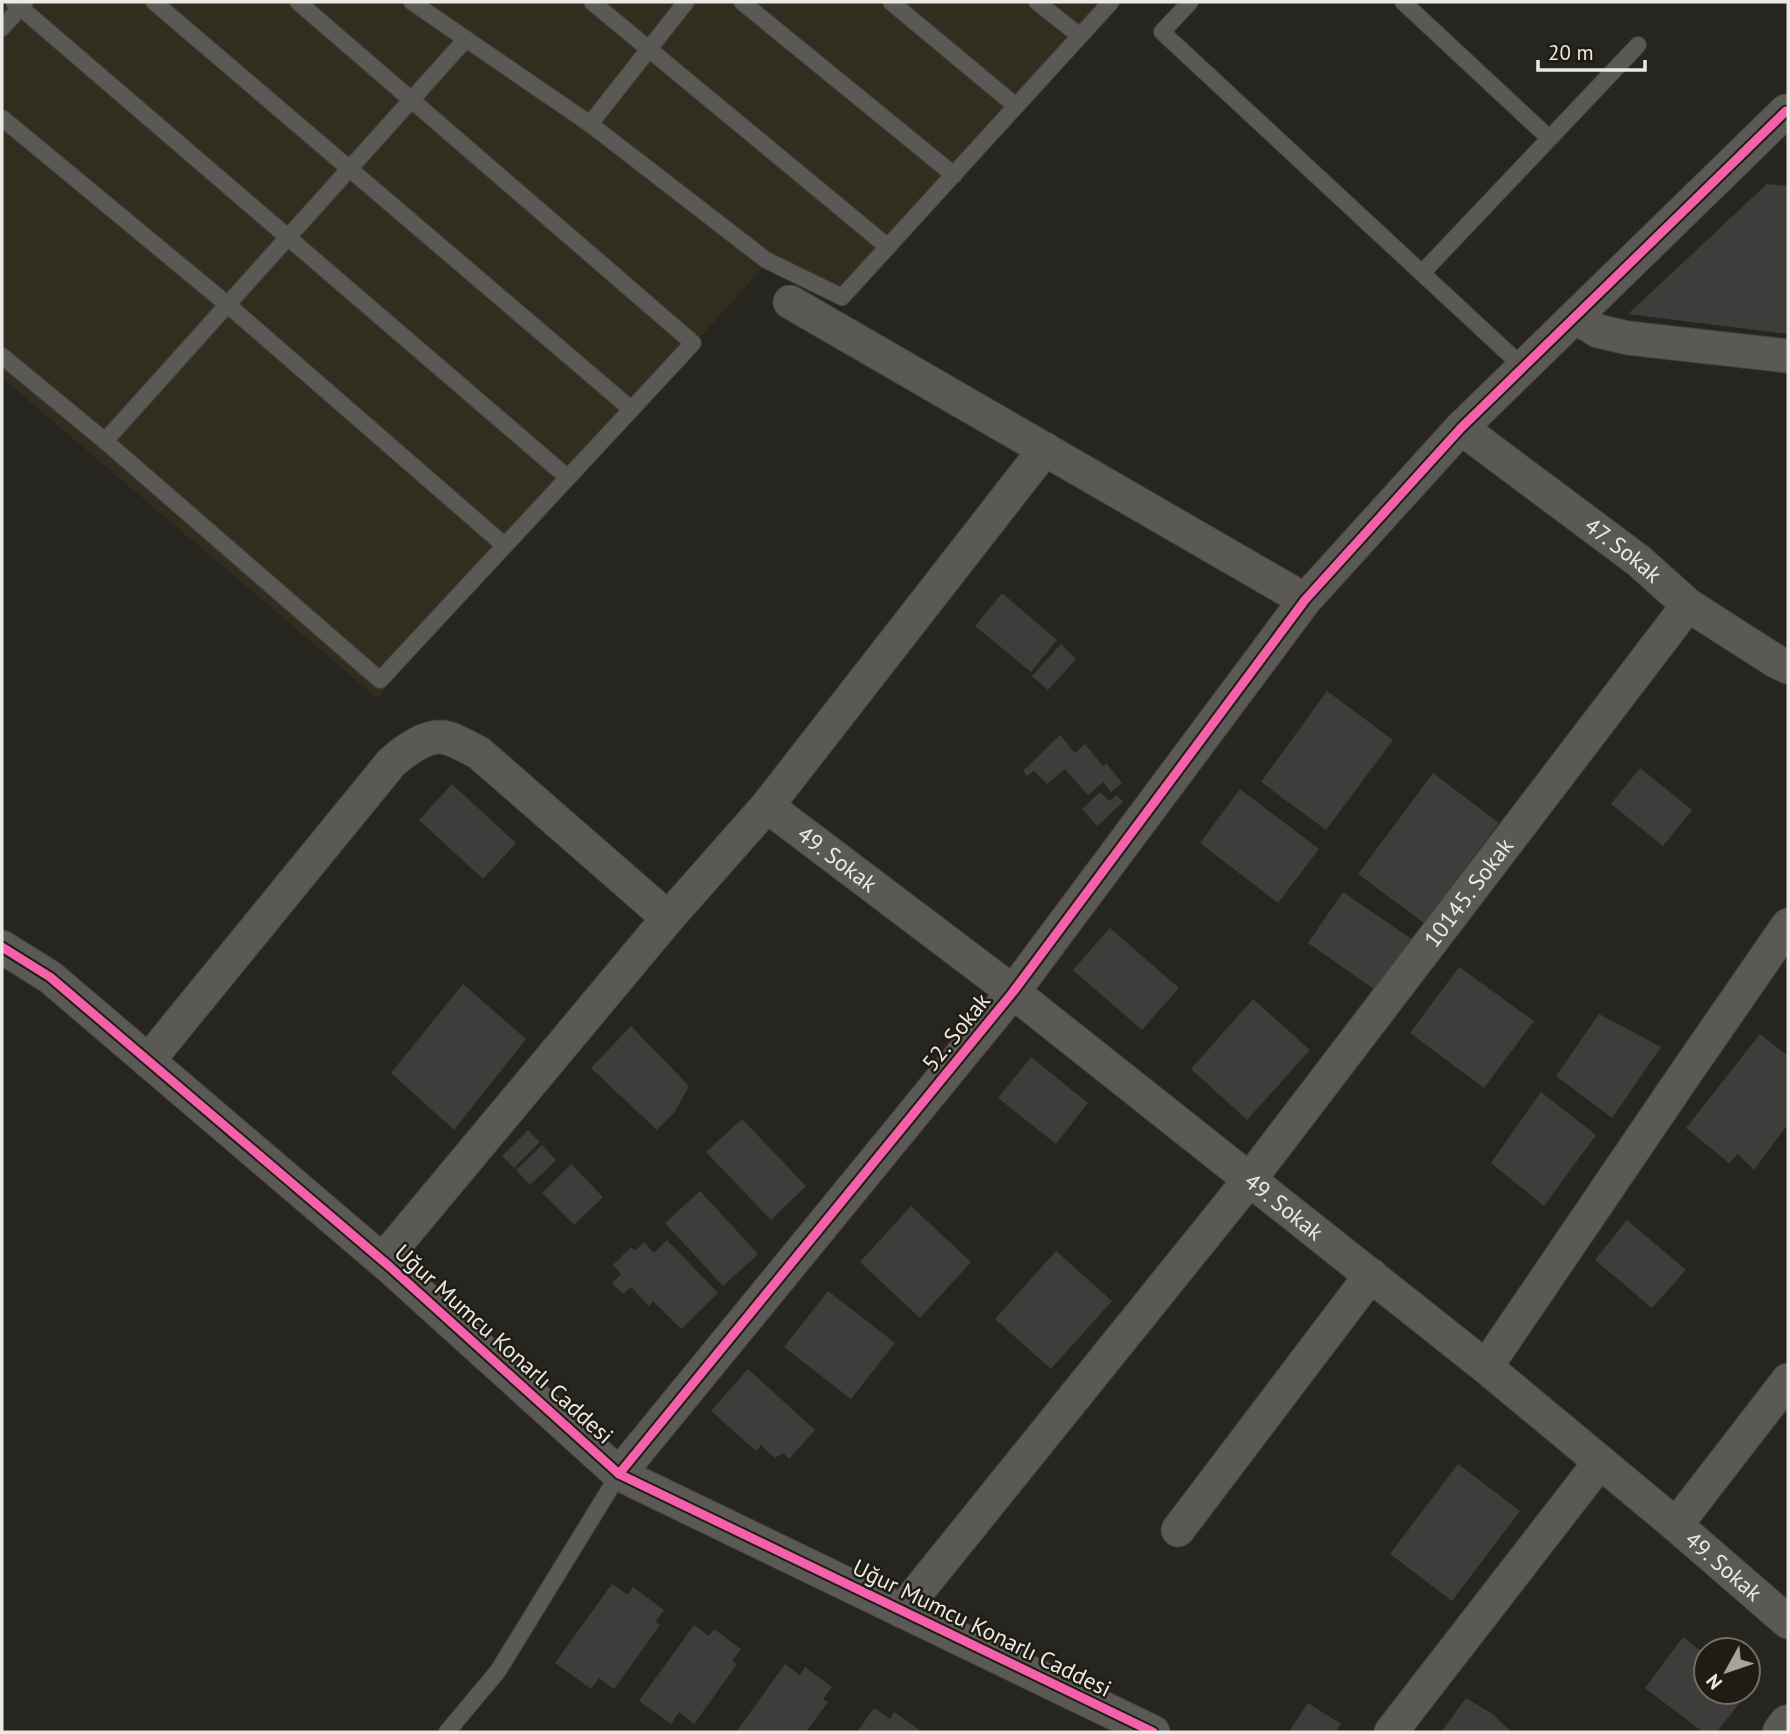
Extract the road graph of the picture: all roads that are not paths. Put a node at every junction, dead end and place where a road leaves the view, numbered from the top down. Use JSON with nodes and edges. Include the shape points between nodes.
{"nodes":[{"id":1,"x":154,"y":2,"type":"edge"},
{"id":2,"x":298,"y":2,"type":"edge"},
{"id":3,"x":412,"y":2,"type":"edge"},
{"id":4,"x":592,"y":2,"type":"edge"},
{"id":5,"x":686,"y":2,"type":"edge"},
{"id":6,"x":742,"y":2,"type":"edge"},
{"id":7,"x":891,"y":2,"type":"edge"},
{"id":8,"x":1037,"y":2,"type":"edge"},
{"id":9,"x":1111,"y":2,"type":"edge"},
{"id":10,"x":1190,"y":2,"type":"edge"},
{"id":11,"x":1403,"y":2,"type":"edge"},
{"id":12,"x":20,"y":4,"type":"edge"},
{"id":13,"x":2,"y":28,"type":"edge"},
{"id":14,"x":1080,"y":36,"type":"junction"},
{"id":15,"x":466,"y":39,"type":"junction"},
{"id":16,"x":1638,"y":44,"type":"dead end"},
{"id":17,"x":649,"y":48,"type":"junction"},
{"id":18,"x":412,"y":101,"type":"junction"},
{"id":19,"x":1017,"y":106,"type":"junction"},
{"id":20,"x":1786,"y":111,"type":"dead end"},
{"id":21,"x":2,"y":118,"type":"edge"},
{"id":22,"x":590,"y":124,"type":"junction"},
{"id":23,"x":1549,"y":138,"type":"junction"},
{"id":24,"x":350,"y":170,"type":"junction"},
{"id":25,"x":954,"y":175,"type":"junction"},
{"id":26,"x":289,"y":238,"type":"junction"},
{"id":27,"x":888,"y":247,"type":"junction"},
{"id":28,"x":1422,"y":273,"type":"junction"},
{"id":29,"x":790,"y":302,"type":"dead end"},
{"id":30,"x":228,"y":305,"type":"junction"},
{"id":31,"x":1575,"y":317,"type":"junction"},
{"id":32,"x":2,"y":356,"type":"edge"},
{"id":33,"x":1788,"y":356,"type":"edge"},
{"id":34,"x":1523,"y":367,"type":"junction"},
{"id":35,"x":631,"y":409,"type":"junction"},
{"id":36,"x":1461,"y":428,"type":"junction"},
{"id":37,"x":106,"y":441,"type":"junction"},
{"id":38,"x":1045,"y":449,"type":"junction"},
{"id":39,"x":567,"y":477,"type":"junction"},
{"id":40,"x":505,"y":545,"type":"junction"},
{"id":41,"x":1305,"y":600,"type":"junction"},
{"id":42,"x":1688,"y":605,"type":"junction"},
{"id":43,"x":1788,"y":667,"type":"edge"},
{"id":44,"x":767,"y":806,"type":"junction"},
{"id":45,"x":668,"y":918,"type":"junction"},
{"id":46,"x":1788,"y":925,"type":"edge"},
{"id":47,"x":2,"y":947,"type":"edge"},
{"id":48,"x":1013,"y":992,"type":"junction"},
{"id":49,"x":148,"y":1061,"type":"junction"},
{"id":50,"x":1250,"y":1179,"type":"junction"},
{"id":51,"x":383,"y":1261,"type":"junction"},
{"id":52,"x":1371,"y":1275,"type":"junction"},
{"id":53,"x":1486,"y":1367,"type":"junction"},
{"id":54,"x":1788,"y":1380,"type":"edge"},
{"id":55,"x":1601,"y":1462,"type":"junction"},
{"id":56,"x":619,"y":1474,"type":"junction"},
{"id":57,"x":1676,"y":1525,"type":"junction"},
{"id":58,"x":1178,"y":1530,"type":"dead end"},
{"id":59,"x":902,"y":1611,"type":"junction"},
{"id":60,"x":1788,"y":1622,"type":"edge"},
{"id":61,"x":1788,"y":1724,"type":"edge"},
{"id":62,"x":447,"y":1732,"type":"edge"},
{"id":63,"x":1153,"y":1732,"type":"edge"},
{"id":64,"x":1391,"y":1732,"type":"edge"},
{"id":65,"x":1782,"y":1732,"type":"edge"}],
"edges":[{"from":1,"to":24,"type":"lane"},
{"from":2,"to":18,"type":"lane"},
{"from":3,"to":15,"type":"lane"},
{"from":4,"to":17,"type":"lane"},
{"from":5,"to":17,"type":"lane"},
{"from":6,"to":25,"type":"lane"},
{"from":7,"to":19,"type":"lane"},
{"from":8,"to":14,"type":"lane"},
{"from":9,"to":14,"type":"lane"},
{"from":10,"to":28,"type":"lane","via":[[1162,32]]},
{"from":11,"to":23,"type":"lane"},
{"from":12,"to":13,"type":"lane"},
{"from":12,"to":26,"type":"lane"},
{"from":14,"to":19,"type":"lane"},
{"from":15,"to":18,"type":"lane"},
{"from":15,"to":22,"type":"lane"},
{"from":16,"to":23,"type":"lane"},
{"from":17,"to":22,"type":"lane"},
{"from":17,"to":27,"type":"lane"},
{"from":18,"to":24,"type":"lane"},
{"from":18,"to":35,"type":"lane","via":[[693,343]]},
{"from":19,"to":25,"type":"lane"},
{"from":20,"to":31,"type":"street","name":"52. Sokak"},
{"from":21,"to":30,"type":"lane"},
{"from":22,"to":27,"type":"lane","via":[[766,260],[842,297]]},
{"from":23,"to":28,"type":"lane"},
{"from":24,"to":26,"type":"lane"},
{"from":24,"to":35,"type":"lane"},
{"from":25,"to":27,"type":"lane"},
{"from":26,"to":30,"type":"lane"},
{"from":26,"to":39,"type":"lane"},
{"from":28,"to":34,"type":"lane"},
{"from":29,"to":38,"type":"street"},
{"from":30,"to":37,"type":"lane"},
{"from":30,"to":40,"type":"lane"},
{"from":31,"to":33,"type":"street","via":[[1598,331],[1628,338]]},
{"from":31,"to":34,"type":"street","name":"52. Sokak"},
{"from":32,"to":37,"type":"lane"},
{"from":34,"to":36,"type":"street","name":"52. Sokak"},
{"from":35,"to":39,"type":"lane"},
{"from":36,"to":41,"type":"street","name":"52. Sokak"},
{"from":36,"to":42,"type":"street","name":"47. Sokak","via":[[1639,561]]},
{"from":37,"to":40,"type":"lane","via":[[380,680]]},
{"from":38,"to":41,"type":"street"},
{"from":38,"to":44,"type":"street"},
{"from":39,"to":40,"type":"lane"},
{"from":41,"to":48,"type":"street","name":"52. Sokak"},
{"from":42,"to":43,"type":"street","name":"47. Sokak"},
{"from":42,"to":50,"type":"street","name":"10145. Sokak"},
{"from":44,"to":45,"type":"street"},
{"from":44,"to":48,"type":"street","name":"49. Sokak"},
{"from":45,"to":49,"type":"street","via":[[479,753],[444,737],[426,740],[391,763]]},
{"from":45,"to":51,"type":"street"},
{"from":46,"to":53,"type":"street"},
{"from":47,"to":49,"type":"street","name":"Uğur Mumcu Konarlı Caddesi","via":[[50,977]]},
{"from":48,"to":50,"type":"street","name":"49. Sokak"},
{"from":48,"to":56,"type":"street","name":"52. Sokak"},
{"from":49,"to":51,"type":"street","name":"Uğur Mumcu Konarlı Caddesi"},
{"from":50,"to":52,"type":"street","name":"49. Sokak"},
{"from":50,"to":59,"type":"street","name":"10145. Sokak"},
{"from":51,"to":56,"type":"street","name":"Uğur Mumcu Konarlı Caddesi"},
{"from":52,"to":53,"type":"street","name":"49. Sokak"},
{"from":52,"to":58,"type":"street"},
{"from":53,"to":55,"type":"street","name":"49. Sokak"},
{"from":54,"to":57,"type":"street"},
{"from":55,"to":57,"type":"street","name":"49. Sokak"},
{"from":55,"to":64,"type":"street"},
{"from":56,"to":59,"type":"street","name":"Uğur Mumcu Konarlı Caddesi"},
{"from":56,"to":62,"type":"lane","via":[[498,1671]]},
{"from":57,"to":60,"type":"street","name":"49. Sokak"},
{"from":59,"to":63,"type":"street","name":"Uğur Mumcu Konarlı Caddesi"},
{"from":61,"to":65,"type":"street"}]}
